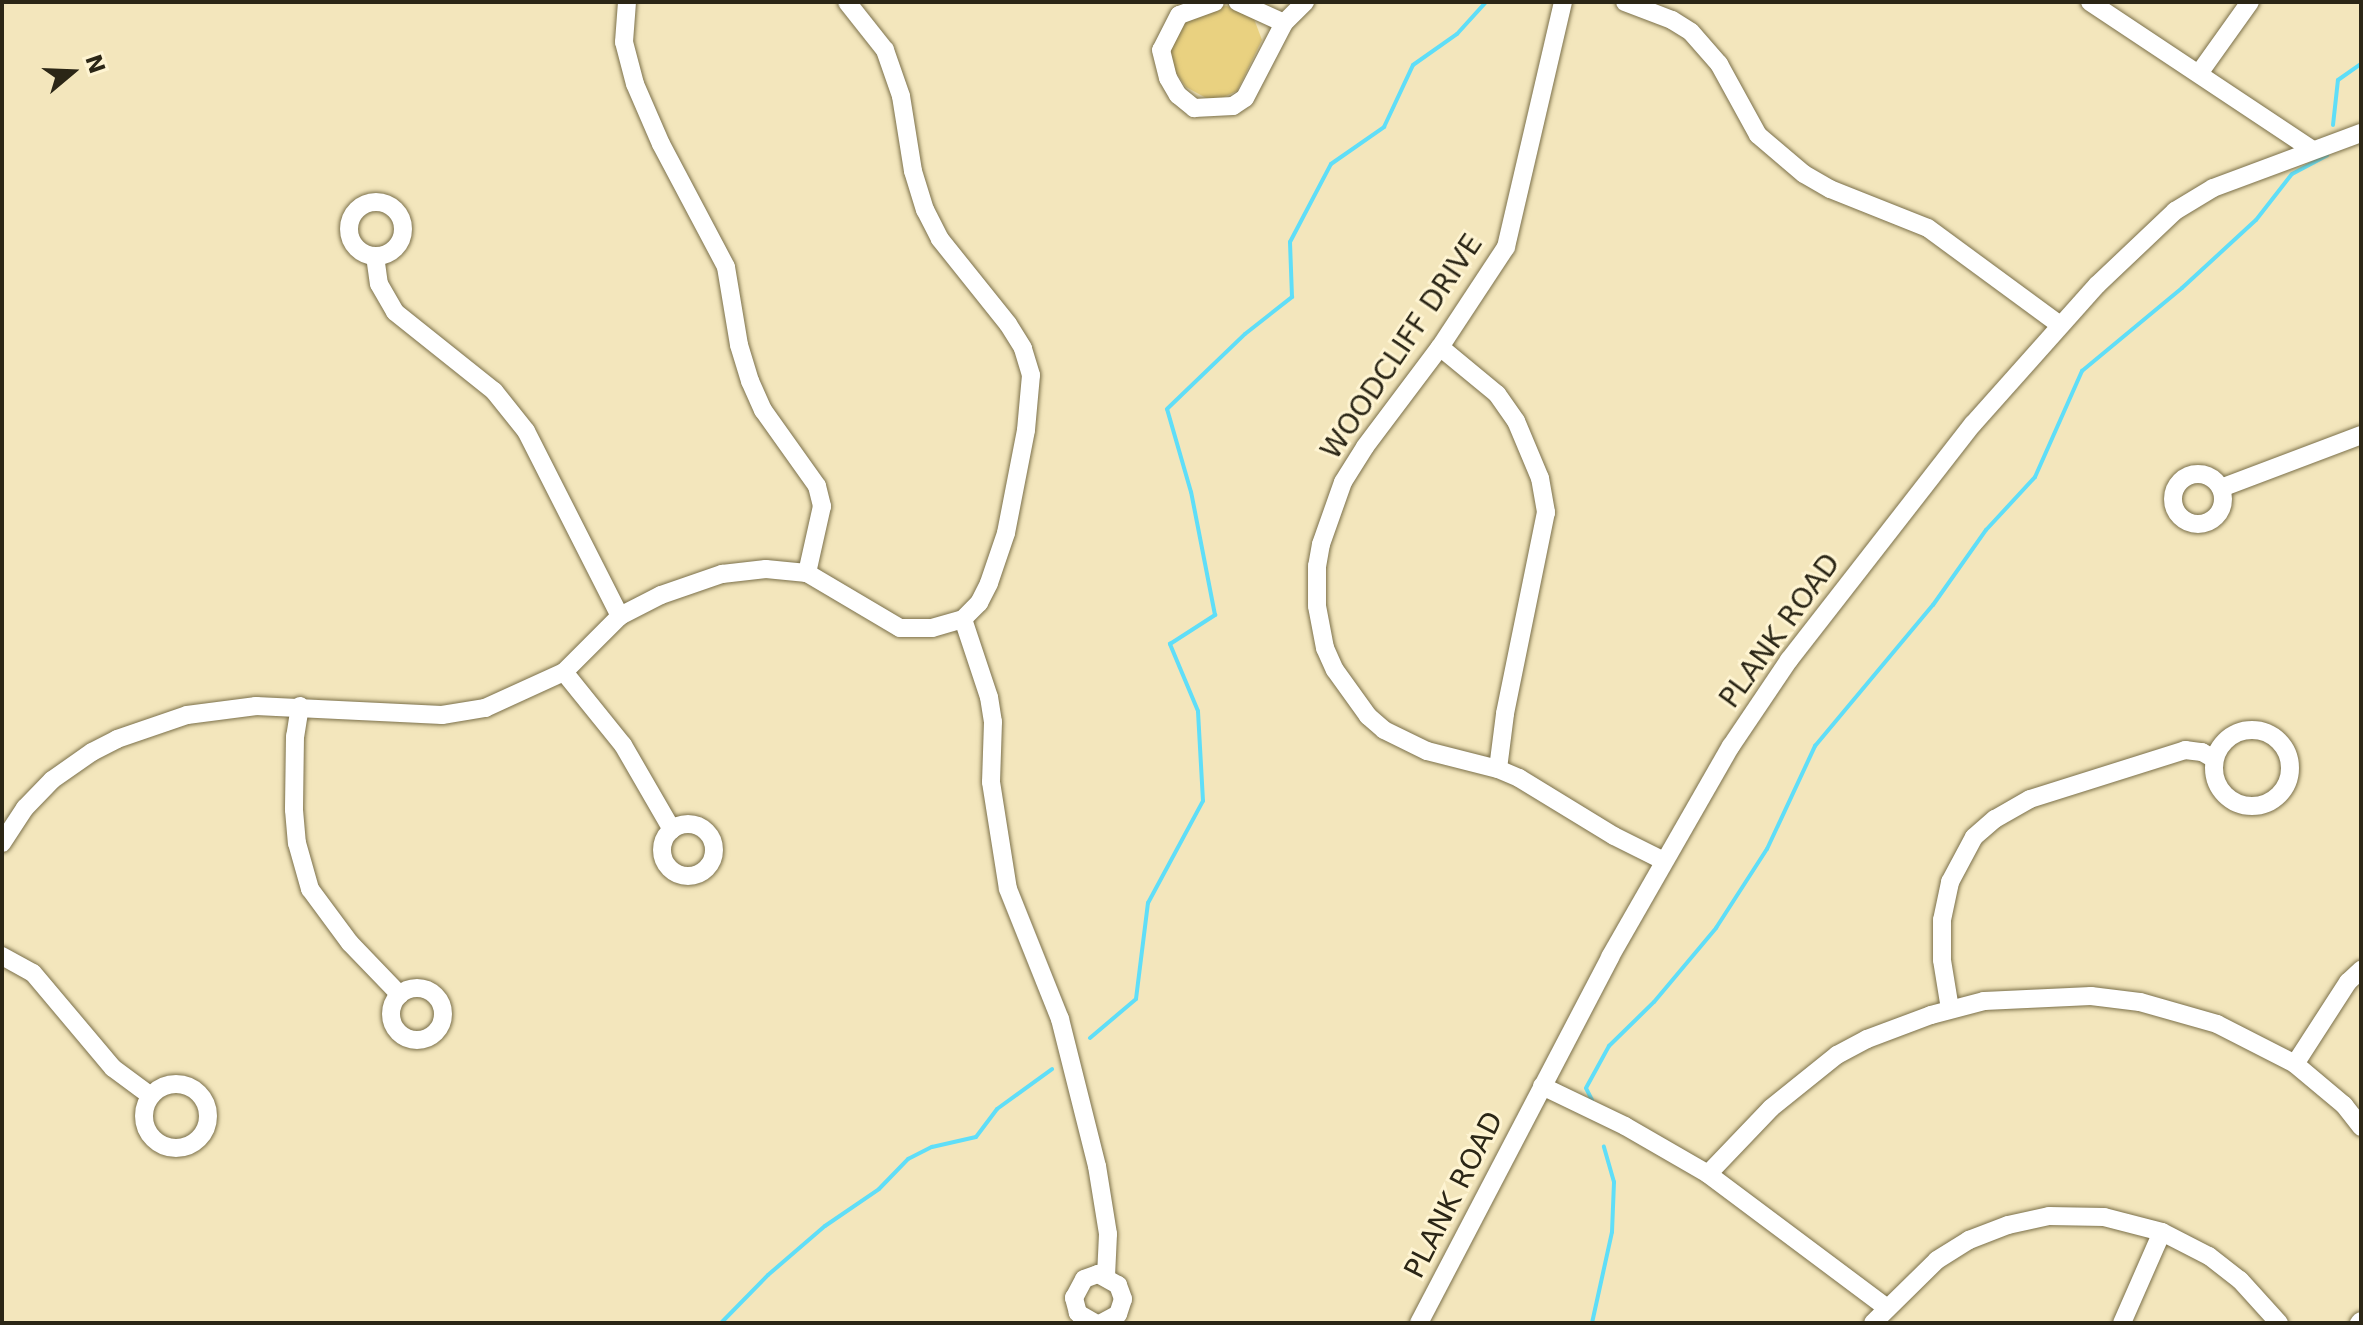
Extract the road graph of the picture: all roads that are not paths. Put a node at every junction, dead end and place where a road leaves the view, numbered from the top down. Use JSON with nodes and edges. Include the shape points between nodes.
{"nodes":[{"id":1,"x":627,"y":2,"type":"edge"},
{"id":2,"x":847,"y":2,"type":"edge"},
{"id":3,"x":1215,"y":2,"type":"edge"},
{"id":4,"x":1238,"y":2,"type":"edge"},
{"id":5,"x":1305,"y":2,"type":"edge"},
{"id":6,"x":1563,"y":2,"type":"edge"},
{"id":7,"x":1625,"y":2,"type":"edge"},
{"id":8,"x":2090,"y":2,"type":"edge"},
{"id":9,"x":2250,"y":2,"type":"edge"},
{"id":10,"x":1284,"y":23,"type":"junction"},
{"id":11,"x":2200,"y":72,"type":"junction"},
{"id":12,"x":2361,"y":133,"type":"edge"},
{"id":13,"x":2311,"y":149,"type":"junction"},
{"id":14,"x":375,"y":256,"type":"dead end"},
{"id":15,"x":2060,"y":325,"type":"junction"},
{"id":16,"x":1440,"y":347,"type":"junction"},
{"id":17,"x":2361,"y":435,"type":"edge"},
{"id":18,"x":2221,"y":488,"type":"dead end"},
{"id":19,"x":807,"y":573,"type":"junction"},
{"id":20,"x":620,"y":616,"type":"junction"},
{"id":21,"x":963,"y":619,"type":"junction"},
{"id":22,"x":564,"y":672,"type":"junction"},
{"id":23,"x":300,"y":706,"type":"junction"},
{"id":24,"x":2214,"y":759,"type":"junction"},
{"id":25,"x":1498,"y":769,"type":"junction"},
{"id":26,"x":672,"y":830,"type":"dead end"},
{"id":27,"x":2,"y":843,"type":"edge"},
{"id":28,"x":1664,"y":861,"type":"junction"},
{"id":29,"x":2,"y":956,"type":"edge"},
{"id":30,"x":2361,"y":970,"type":"edge"},
{"id":31,"x":400,"y":995,"type":"dead end"},
{"id":32,"x":1950,"y":1009,"type":"junction"},
{"id":33,"x":2295,"y":1064,"type":"junction"},
{"id":34,"x":1542,"y":1086,"type":"junction"},
{"id":35,"x":151,"y":1096,"type":"dead end"},
{"id":36,"x":2361,"y":1127,"type":"edge"},
{"id":37,"x":1708,"y":1174,"type":"junction"},
{"id":38,"x":2162,"y":1232,"type":"junction"},
{"id":39,"x":1106,"y":1276,"type":"junction"},
{"id":40,"x":1886,"y":1307,"type":"junction"},
{"id":41,"x":1095,"y":1323,"type":"edge"},
{"id":42,"x":1102,"y":1323,"type":"edge"},
{"id":43,"x":1419,"y":1323,"type":"edge"},
{"id":44,"x":1873,"y":1323,"type":"edge"},
{"id":45,"x":2122,"y":1323,"type":"edge"},
{"id":46,"x":2279,"y":1323,"type":"edge"}],
"edges":[{"from":1,"to":19,"type":"street","via":[[624,42],[635,84],[726,267],[750,381],[763,410],[817,486],[822,506]]},
{"from":2,"to":21,"type":"street","via":[[885,50],[901,96],[925,210],[940,239],[1008,324],[1031,375],[1006,533],[979,603]]},
{"from":3,"to":10,"type":"street","via":[[1179,15],[1161,50],[1168,78],[1194,108],[1233,106],[1245,98]]},
{"from":4,"to":10,"type":"street"},
{"from":5,"to":10,"type":"street"},
{"from":6,"to":16,"type":"street","name":"WOODCLIFF DRIVE","via":[[1506,247]]},
{"from":7,"to":15,"type":"street","via":[[1691,32],[1719,64],[1758,135],[1804,174],[1928,228]]},
{"from":8,"to":11,"type":"street"},
{"from":9,"to":11,"type":"street"},
{"from":11,"to":13,"type":"street"},
{"from":12,"to":13,"type":"street","name":"PLANK ROAD"},
{"from":13,"to":15,"type":"street","name":"PLANK ROAD","via":[[2213,188],[2175,211]]},
{"from":14,"to":20,"type":"street","via":[[379,284],[395,312],[494,391],[526,431]]},
{"from":15,"to":28,"type":"street","name":"PLANK ROAD","via":[[1973,424],[1789,660]]},
{"from":16,"to":25,"type":"street","via":[[1497,394],[1516,421],[1540,478],[1546,512]]},
{"from":16,"to":25,"type":"street","name":"WOODCLIFF DRIVE","via":[[1343,482],[1321,544],[1317,606],[1335,670],[1368,716],[1403,742]]},
{"from":17,"to":18,"type":"street"},
{"from":19,"to":20,"type":"street","via":[[766,569],[722,574]]},
{"from":19,"to":21,"type":"street","via":[[900,628],[932,628]]},
{"from":20,"to":22,"type":"street"},
{"from":21,"to":39,"type":"street","via":[[989,697],[991,782],[1008,889],[1060,1019],[1097,1166],[1108,1234]]},
{"from":22,"to":23,"type":"street","via":[[485,708],[442,715]]},
{"from":22,"to":26,"type":"street","via":[[623,745]]},
{"from":23,"to":27,"type":"street","via":[[187,715],[117,739],[52,780]]},
{"from":23,"to":31,"type":"street","via":[[294,810],[310,889],[350,943]]},
{"from":24,"to":24,"type":"street","via":[[2231,735],[2259,730],[2287,752],[2288,781],[2274,799],[2244,806],[2219,788]]},
{"from":24,"to":32,"type":"street","via":[[2185,750],[2030,799],[2002,813],[1974,837],[1950,882],[1942,920]]},
{"from":25,"to":28,"type":"street","name":"WOODCLIFF DRIVE"},
{"from":28,"to":34,"type":"street","name":"PLANK ROAD"},
{"from":29,"to":35,"type":"street","via":[[33,973],[113,1068]]},
{"from":30,"to":33,"type":"street"},
{"from":32,"to":33,"type":"street","via":[[1984,1001],[2070,997],[2140,1002],[2217,1024]]},
{"from":32,"to":37,"type":"street","via":[[1837,1055],[1771,1108]]},
{"from":33,"to":36,"type":"street","via":[[2344,1105]]},
{"from":34,"to":37,"type":"street"},
{"from":34,"to":43,"type":"street","name":"PLANK ROAD"},
{"from":37,"to":40,"type":"street"},
{"from":38,"to":40,"type":"street","via":[[2104,1217],[2049,1216],[2008,1225],[1937,1260]]},
{"from":38,"to":45,"type":"street"},
{"from":38,"to":46,"type":"street","via":[[2230,1272]]},
{"from":39,"to":41,"type":"street","via":[[1084,1279],[1075,1291],[1078,1313]]},
{"from":39,"to":42,"type":"street","via":[[1118,1285],[1123,1299],[1118,1314]]},
{"from":40,"to":44,"type":"street"}]}
